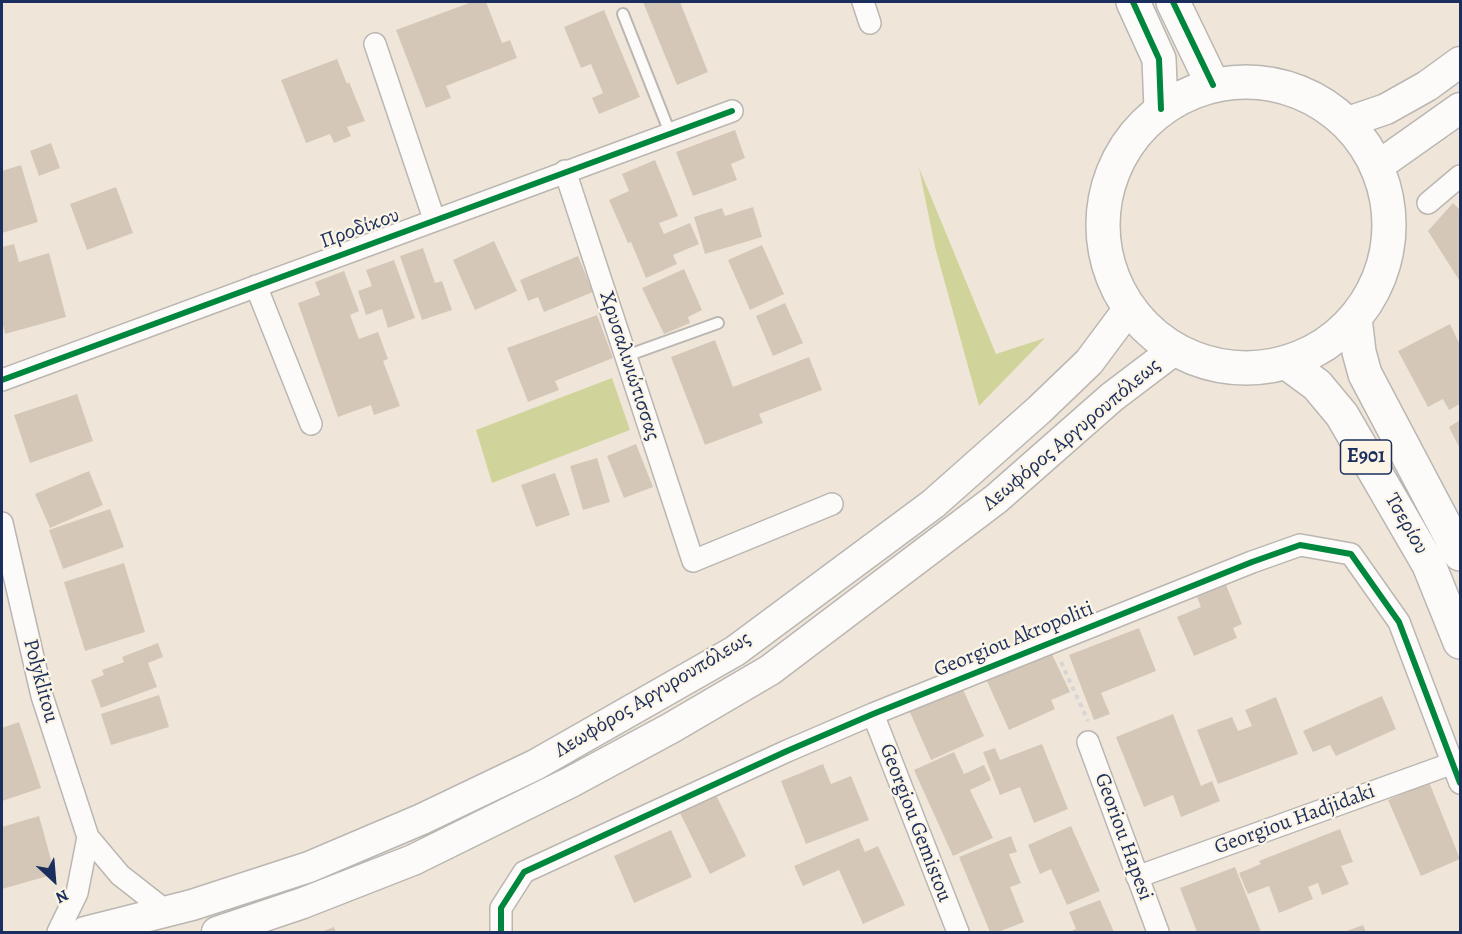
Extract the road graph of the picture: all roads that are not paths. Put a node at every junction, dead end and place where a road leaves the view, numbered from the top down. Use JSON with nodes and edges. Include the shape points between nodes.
{"nodes":[{"id":1,"x":863,"y":2,"type":"edge"},
{"id":2,"x":1133,"y":2,"type":"edge"},
{"id":3,"x":1173,"y":2,"type":"edge"},
{"id":4,"x":623,"y":14,"type":"dead end"},
{"id":5,"x":870,"y":23,"type":"dead end"},
{"id":6,"x":375,"y":44,"type":"dead end"},
{"id":7,"x":1461,"y":62,"type":"edge"},
{"id":8,"x":1213,"y":85,"type":"junction"},
{"id":9,"x":1461,"y":108,"type":"edge"},
{"id":10,"x":1161,"y":109,"type":"junction"},
{"id":11,"x":732,"y":111,"type":"dead end"},
{"id":12,"x":1348,"y":122,"type":"junction"},
{"id":13,"x":670,"y":133,"type":"junction"},
{"id":14,"x":1378,"y":166,"type":"junction"},
{"id":15,"x":565,"y":171,"type":"junction"},
{"id":16,"x":1461,"y":176,"type":"edge"},
{"id":17,"x":1428,"y":204,"type":"dead end"},
{"id":18,"x":434,"y":219,"type":"junction"},
{"id":19,"x":256,"y":286,"type":"junction"},
{"id":20,"x":1130,"y":307,"type":"junction"},
{"id":21,"x":1355,"y":318,"type":"junction"},
{"id":22,"x":718,"y":323,"type":"dead end"},
{"id":23,"x":1174,"y":350,"type":"junction"},
{"id":24,"x":626,"y":356,"type":"junction"},
{"id":25,"x":1287,"y":363,"type":"junction"},
{"id":26,"x":2,"y":380,"type":"edge"},
{"id":27,"x":311,"y":424,"type":"dead end"},
{"id":28,"x":832,"y":504,"type":"dead end"},
{"id":29,"x":2,"y":523,"type":"edge"},
{"id":30,"x":1457,"y":547,"type":"edge"},
{"id":31,"x":1461,"y":642,"type":"edge"},
{"id":32,"x":873,"y":714,"type":"junction"},
{"id":33,"x":1088,"y":742,"type":"road end"},
{"id":34,"x":1453,"y":763,"type":"junction"},
{"id":35,"x":1461,"y":783,"type":"edge"},
{"id":36,"x":88,"y":837,"type":"junction"},
{"id":37,"x":1137,"y":877,"type":"junction"},
{"id":38,"x":166,"y":911,"type":"junction"},
{"id":39,"x":58,"y":933,"type":"edge"},
{"id":40,"x":85,"y":933,"type":"edge"},
{"id":41,"x":217,"y":933,"type":"edge"},
{"id":42,"x":501,"y":933,"type":"edge"},
{"id":43,"x":958,"y":933,"type":"edge"},
{"id":44,"x":1158,"y":933,"type":"edge"}],
"edges":[{"from":1,"to":5,"type":"street"},
{"from":2,"to":10,"type":"main road","via":[[1159,59]]},
{"from":3,"to":8,"type":"main road"},
{"from":4,"to":13,"type":"lane"},
{"from":6,"to":18,"type":"street"},
{"from":7,"to":12,"type":"main road","via":[[1386,109]]},
{"from":8,"to":10,"type":"main road","via":[[1186,94]]},
{"from":8,"to":12,"type":"main road","via":[[1261,81],[1308,94]]},
{"from":9,"to":14,"type":"main road"},
{"from":10,"to":20,"type":"main road","via":[[1129,141],[1111,174],[1102,210],[1104,247],[1114,283]]},
{"from":11,"to":13,"type":"street","name":"Προδίκου"},
{"from":12,"to":14,"type":"main road"},
{"from":13,"to":15,"type":"street","name":"Προδίκου"},
{"from":14,"to":21,"type":"main road","via":[[1389,203],[1390,242],[1379,279]]},
{"from":15,"to":18,"type":"street","name":"Προδίκου"},
{"from":15,"to":24,"type":"street","name":"Χρυσαλινιώτισσας"},
{"from":16,"to":17,"type":"street"},
{"from":18,"to":19,"type":"street","name":"Προδίκου"},
{"from":19,"to":26,"type":"street","name":"Προδίκου"},
{"from":19,"to":27,"type":"street"},
{"from":20,"to":23,"type":"main road","via":[[1139,321]]},
{"from":20,"to":38,"type":"main road","name":"Λεωφόρος Αργυρουπόλεως","via":[[1089,362],[933,504],[735,651],[535,765],[422,819],[309,867]]},
{"from":21,"to":25,"type":"main road","via":[[1331,340]]},
{"from":21,"to":30,"type":"main road","via":[[1365,374]]},
{"from":22,"to":24,"type":"lane"},
{"from":23,"to":25,"type":"main road","via":[[1210,364],[1249,369]]},
{"from":23,"to":41,"type":"main road","name":"Λεωφόρος Αργυρουπόλεως","via":[[1112,397],[996,499],[770,670],[571,782],[413,860]]},
{"from":24,"to":28,"type":"street","name":"Χρυσαλινιώτισσας","via":[[693,561]]},
{"from":25,"to":31,"type":"main road","name":"Τσερίου","number":"E901","via":[[1317,385],[1342,415],[1429,565]]},
{"from":29,"to":36,"type":"street","name":"Polyklitou","via":[[42,696]]},
{"from":32,"to":34,"type":"street","name":"Georgiou Akropoliti","via":[[1300,545],[1351,554],[1399,622]]},
{"from":32,"to":42,"type":"street","name":"Georgiou Akropoliti","via":[[524,872],[501,908]]},
{"from":32,"to":43,"type":"street","name":"Georgiou Gemistou"},
{"from":33,"to":37,"type":"street","name":"Georiou Hapesi"},
{"from":34,"to":35,"type":"street","name":"Georgiou Akropoliti"},
{"from":34,"to":37,"type":"street","name":"Georgiou Hadjidaki"},
{"from":36,"to":38,"type":"street","via":[[120,875]]},
{"from":36,"to":39,"type":"street","via":[[77,892]]},
{"from":37,"to":44,"type":"street","name":"Georiou Hapesi"},
{"from":38,"to":40,"type":"main road","name":"Λεωφόρος Αργυρουπόλεως"}]}
